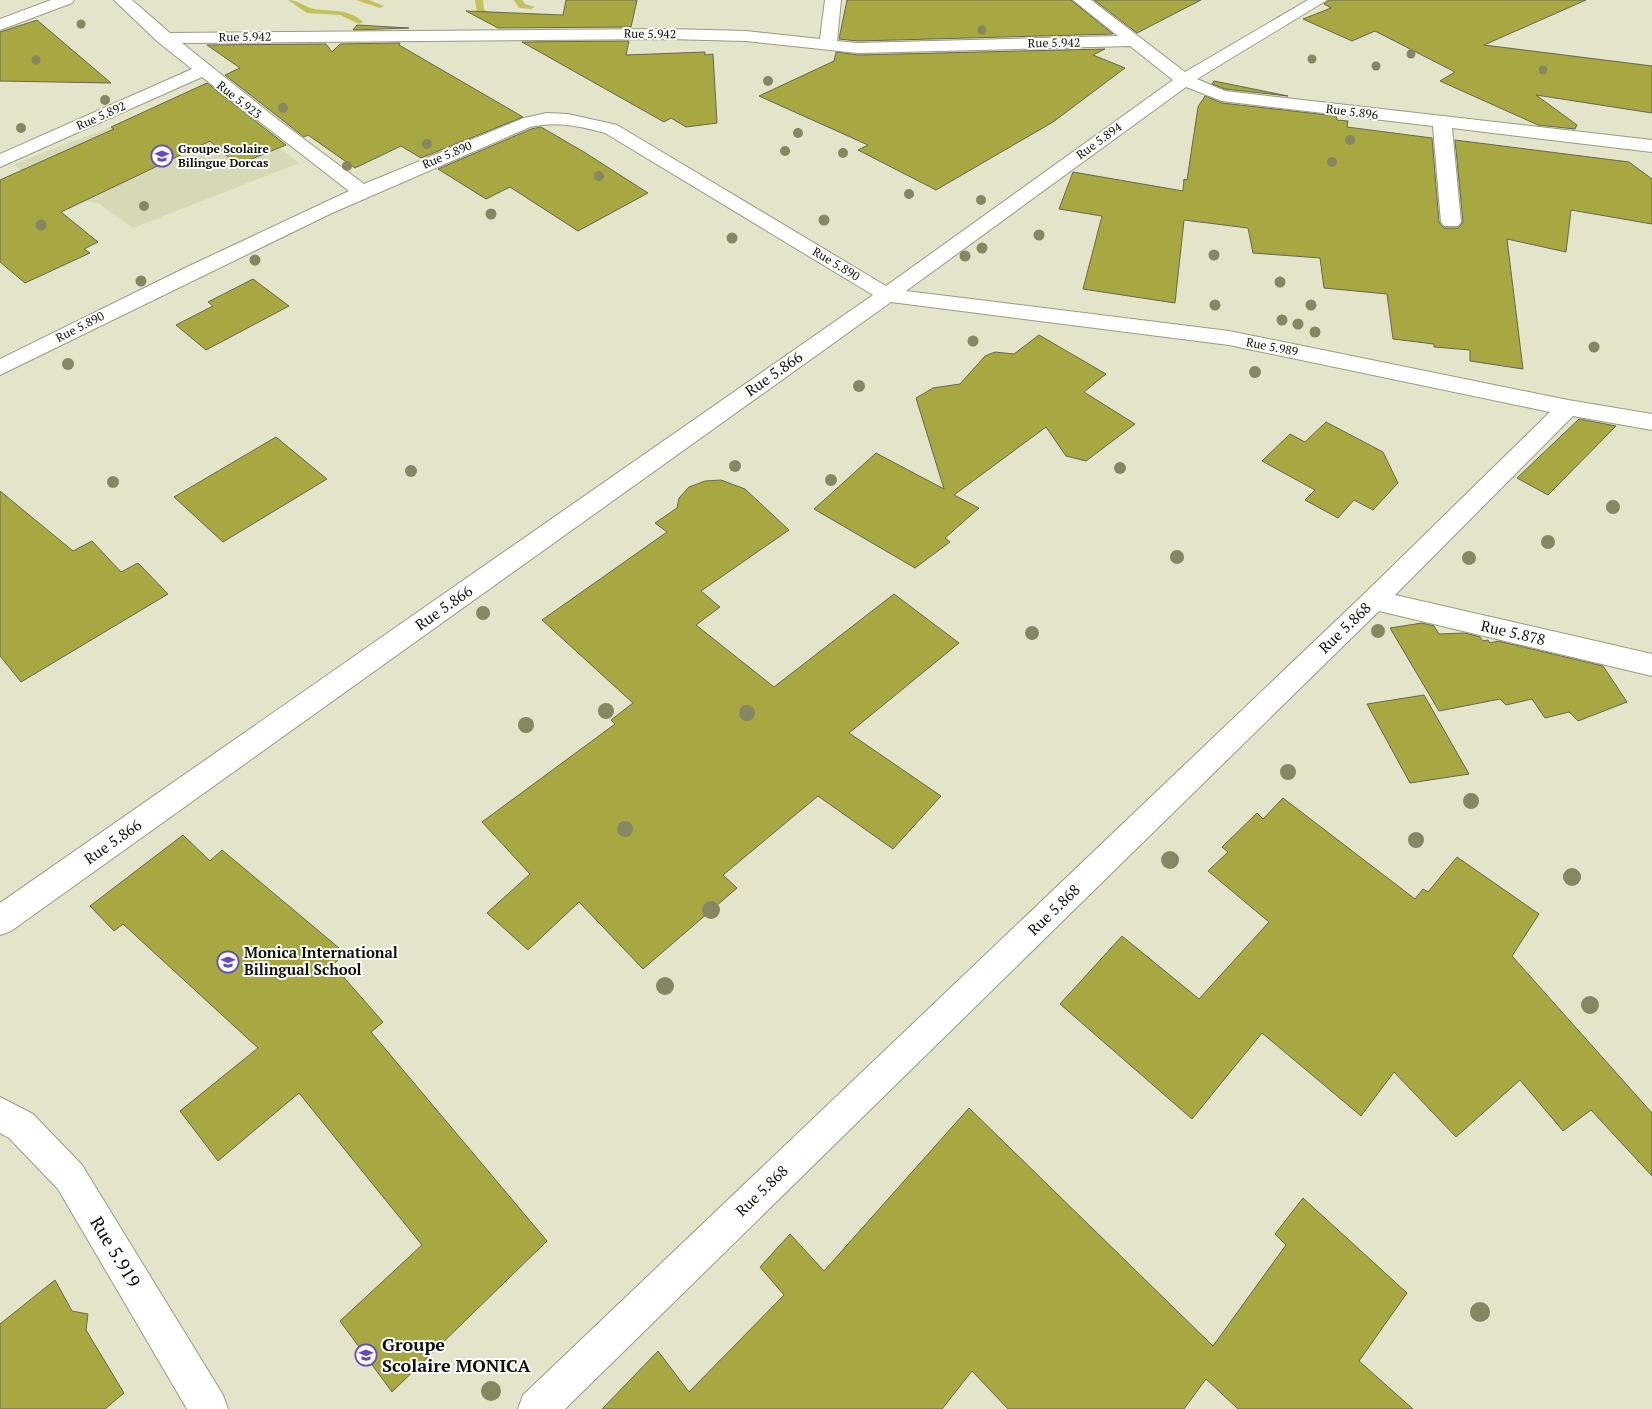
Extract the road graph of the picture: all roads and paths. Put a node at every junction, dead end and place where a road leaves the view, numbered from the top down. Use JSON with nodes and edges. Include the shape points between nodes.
{"nodes":[{"id":1,"x":66,"y":0,"type":"edge"},
{"id":2,"x":122,"y":0,"type":"edge"},
{"id":3,"x":833,"y":0,"type":"edge"},
{"id":4,"x":1081,"y":0,"type":"edge"},
{"id":5,"x":1318,"y":0,"type":"edge"},
{"id":6,"x":0,"y":25,"type":"edge"},
{"id":7,"x":164,"y":38,"type":"junction"},
{"id":8,"x":1134,"y":41,"type":"junction"},
{"id":9,"x":828,"y":45,"type":"junction"},
{"id":10,"x":202,"y":71,"type":"junction"},
{"id":11,"x":1184,"y":80,"type":"junction"},
{"id":12,"x":1442,"y":123,"type":"junction"},
{"id":13,"x":1652,"y":146,"type":"edge"},
{"id":14,"x":0,"y":161,"type":"edge"},
{"id":15,"x":363,"y":192,"type":"junction"},
{"id":16,"x":1451,"y":222,"type":"dead end"},
{"id":17,"x":887,"y":295,"type":"junction"},
{"id":18,"x":0,"y":368,"type":"edge"},
{"id":19,"x":1568,"y":408,"type":"junction"},
{"id":20,"x":1652,"y":422,"type":"edge"},
{"id":21,"x":1374,"y":600,"type":"junction"},
{"id":22,"x":1652,"y":665,"type":"edge"},
{"id":23,"x":0,"y":921,"type":"edge"},
{"id":24,"x":0,"y":1114,"type":"edge"},
{"id":25,"x":209,"y":1409,"type":"edge"},
{"id":26,"x":537,"y":1409,"type":"edge"}],
"edges":[{"from":1,"to":6,"type":"street"},
{"from":2,"to":7,"type":"street","name":"Rue 5.923"},
{"from":3,"to":9,"type":"street"},
{"from":4,"to":8,"type":"street","name":"Rue 5.896"},
{"from":5,"to":11,"type":"street","name":"Rue 5.894"},
{"from":7,"to":9,"type":"street","name":"Rue 5.942","via":[[658,34],[746,36]]},
{"from":7,"to":10,"type":"street","name":"Rue 5.923"},
{"from":8,"to":9,"type":"street","name":"Rue 5.942","via":[[858,48]]},
{"from":8,"to":11,"type":"street","name":"Rue 5.896"},
{"from":10,"to":14,"type":"street","name":"Rue 5.892"},
{"from":10,"to":15,"type":"street","name":"Rue 5.923"},
{"from":11,"to":12,"type":"street","name":"Rue 5.896","via":[[1222,96]]},
{"from":11,"to":17,"type":"street","name":"Rue 5.894"},
{"from":12,"to":13,"type":"street","name":"Rue 5.896"},
{"from":12,"to":16,"type":"street"},
{"from":15,"to":17,"type":"street","name":"Rue 5.890","via":[[524,123],[544,118],[571,118],[611,129]]},
{"from":15,"to":18,"type":"street","name":"Rue 5.890","via":[[115,309]]},
{"from":17,"to":19,"type":"street","name":"Rue 5.989","via":[[1229,338]]},
{"from":17,"to":23,"type":"street","name":"Rue 5.866"},
{"from":19,"to":20,"type":"street","name":"Rue 5.989"},
{"from":19,"to":21,"type":"street","name":"Rue 5.868"},
{"from":21,"to":22,"type":"street","name":"Rue 5.878"},
{"from":21,"to":26,"type":"street","name":"Rue 5.868"},
{"from":24,"to":25,"type":"street","name":"Rue 5.919","via":[[21,1126],[70,1177]]}]}
